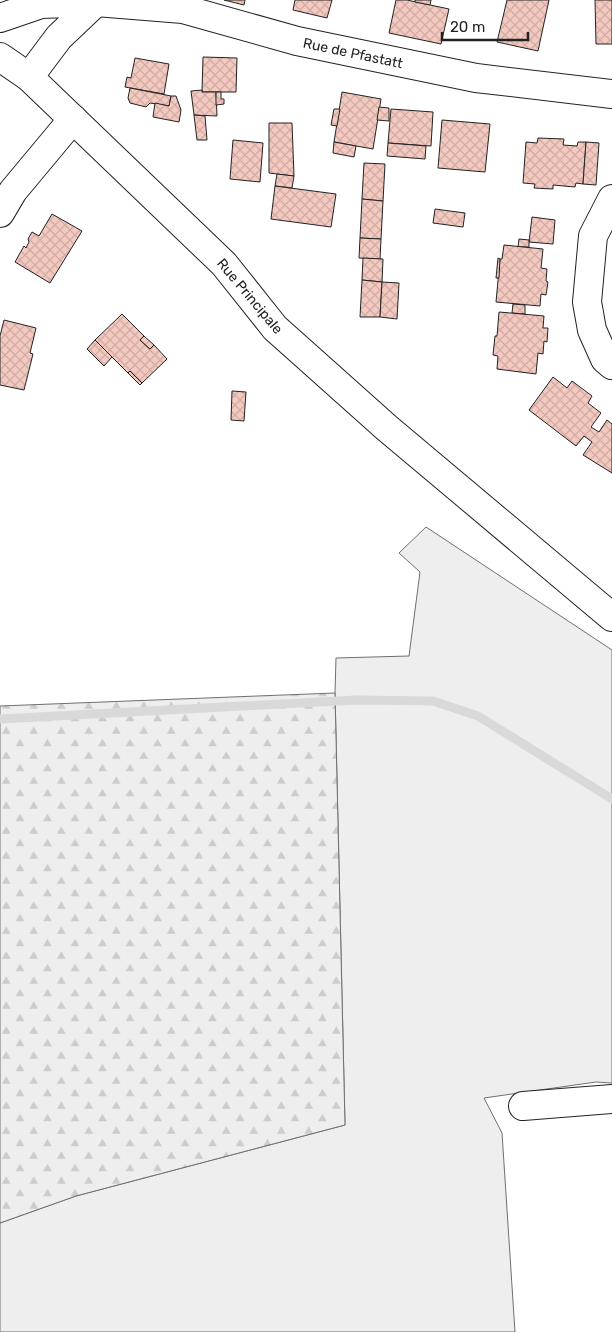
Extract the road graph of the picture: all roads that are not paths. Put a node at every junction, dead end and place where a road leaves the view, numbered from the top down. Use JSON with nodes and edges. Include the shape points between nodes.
{"nodes":[{"id":1,"x":96,"y":1,"type":"edge"},
{"id":2,"x":0,"y":18,"type":"edge"},
{"id":3,"x":0,"y":57,"type":"edge"},
{"id":4,"x":29,"y":77,"type":"junction"},
{"id":5,"x":612,"y":94,"type":"edge"},
{"id":6,"x":73,"y":119,"type":"junction"},
{"id":7,"x":612,"y":199,"type":"edge"},
{"id":8,"x":0,"y":214,"type":"edge"},
{"id":9,"x":612,"y":365,"type":"edge"},
{"id":10,"x":529,"y":548,"type":"junction"},
{"id":11,"x":612,"y":597,"type":"edge"},
{"id":12,"x":612,"y":617,"type":"edge"},
{"id":13,"x":612,"y":1099,"type":"edge"},
{"id":14,"x":523,"y":1106,"type":"dead end"}],
"edges":[{"from":1,"to":2,"type":"street","name":"Rue de Pfastatt","via":[[41,4]]},
{"from":1,"to":4,"type":"street","via":[[59,37]]},
{"from":1,"to":5,"type":"street","name":"Rue de Pfastatt","via":[[183,9],[297,42],[476,78]]},
{"from":3,"to":4,"type":"street","name":"Rue Principale"},
{"from":4,"to":6,"type":"street","name":"Rue Principale"},
{"from":6,"to":8,"type":"street","via":[[12,191]]},
{"from":6,"to":10,"type":"street","name":"Rue Principale","via":[[224,264],[275,328]]},
{"from":7,"to":9,"type":"street","via":[[593,236],[588,302],[592,330],[605,359]]},
{"from":10,"to":11,"type":"street","name":"Rue Principale"},
{"from":10,"to":12,"type":"street","name":"Rue Principale"},
{"from":13,"to":14,"type":"street"}]}
